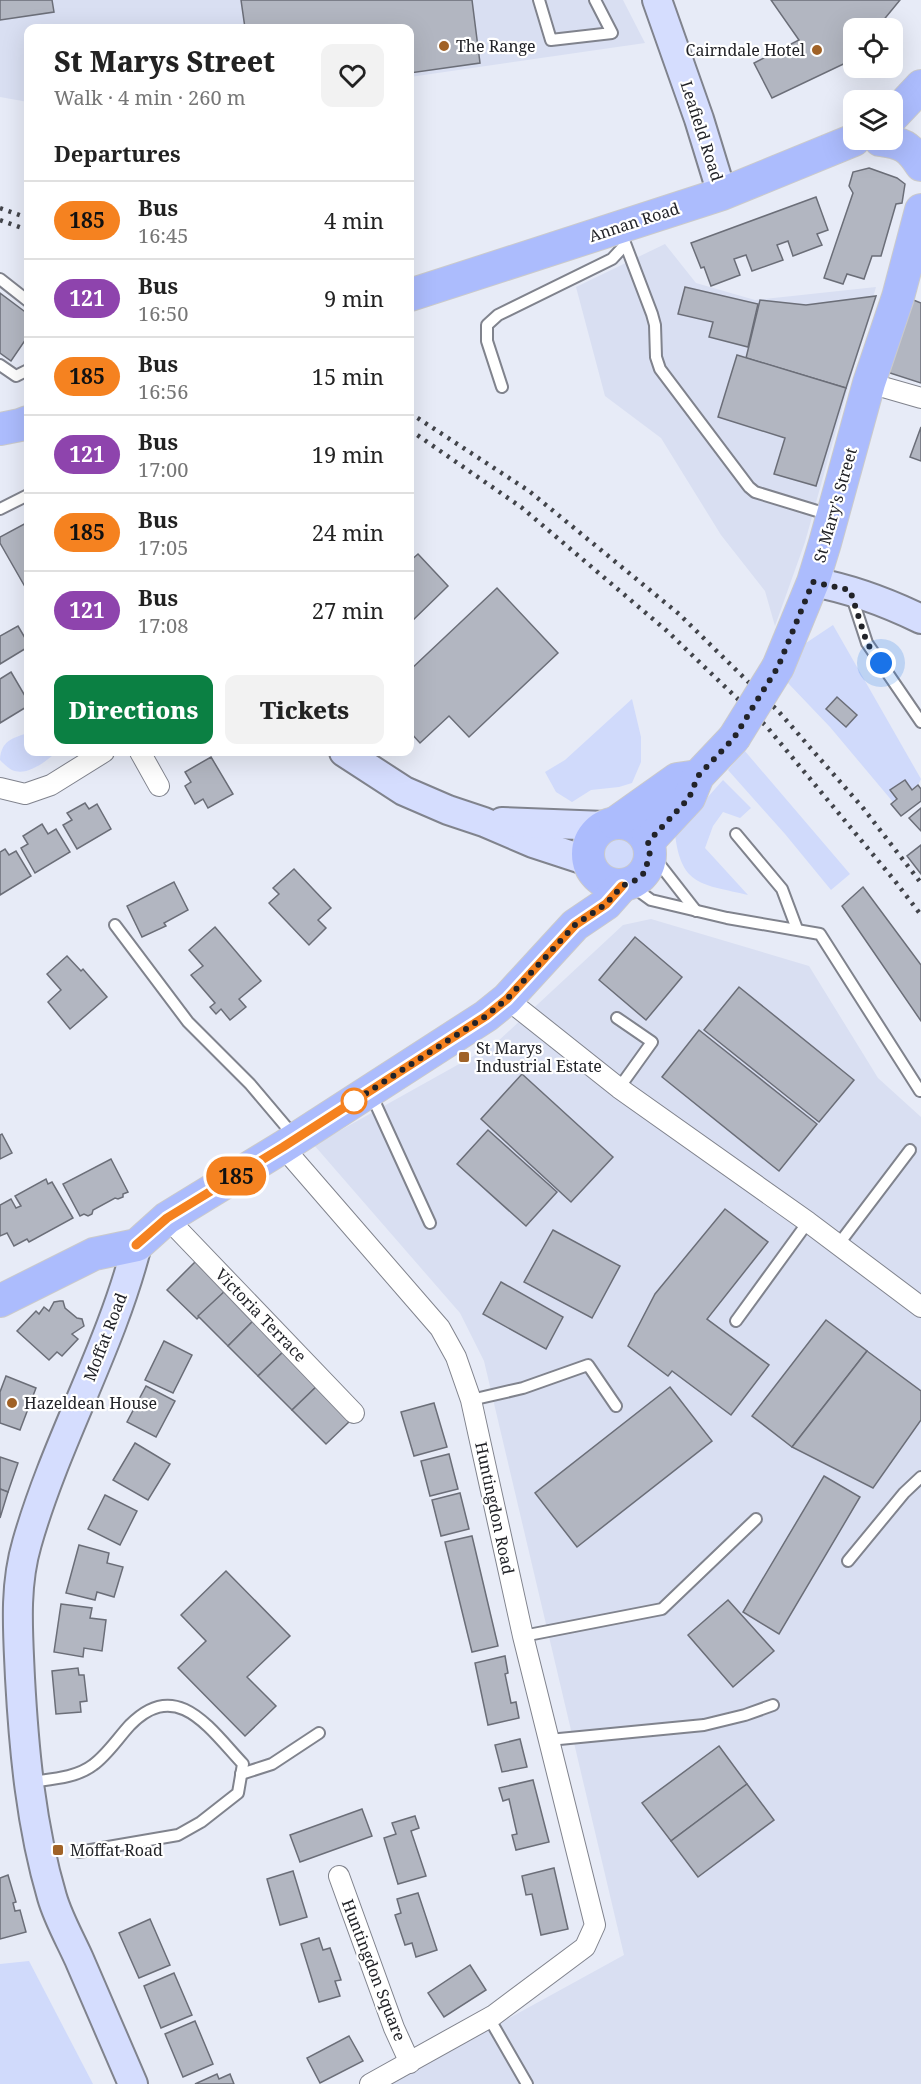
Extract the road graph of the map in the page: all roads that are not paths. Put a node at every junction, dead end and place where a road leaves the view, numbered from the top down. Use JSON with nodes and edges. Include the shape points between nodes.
{"nodes":[{"id":1,"x":539,"y":0,"type":"edge"},
{"id":2,"x":596,"y":0,"type":"edge"},
{"id":3,"x":658,"y":0,"type":"edge"},
{"id":4,"x":921,"y":86,"type":"edge"},
{"id":5,"x":903,"y":105,"type":"edge"},
{"id":6,"x":843,"y":144,"type":"edge"},
{"id":7,"x":903,"y":145,"type":"edge"},
{"id":8,"x":921,"y":165,"type":"edge"},
{"id":9,"x":722,"y":194,"type":"junction"},
{"id":10,"x":921,"y":210,"type":"edge"},
{"id":11,"x":622,"y":236,"type":"junction"},
{"id":12,"x":0,"y":279,"type":"edge"},
{"id":13,"x":911,"y":287,"type":"edge"},
{"id":14,"x":414,"y":294,"type":"edge"},
{"id":15,"x":24,"y":299,"type":"edge"},
{"id":16,"x":0,"y":365,"type":"edge"},
{"id":17,"x":24,"y":372,"type":"edge"},
{"id":18,"x":869,"y":383,"type":"junction"},
{"id":19,"x":502,"y":387,"type":"dead end"},
{"id":20,"x":921,"y":398,"type":"edge"},
{"id":21,"x":24,"y":497,"type":"edge"},
{"id":22,"x":0,"y":509,"type":"edge"},
{"id":23,"x":833,"y":516,"type":"junction"},
{"id":24,"x":813,"y":582,"type":"junction"},
{"id":25,"x":850,"y":590,"type":"junction"},
{"id":26,"x":921,"y":619,"type":"edge"},
{"id":27,"x":921,"y":722,"type":"edge"},
{"id":28,"x":98,"y":756,"type":"edge"},
{"id":29,"x":142,"y":756,"type":"edge"},
{"id":30,"x":350,"y":756,"type":"edge"},
{"id":31,"x":698,"y":776,"type":"junction"},
{"id":32,"x":159,"y":786,"type":"dead end"},
{"id":33,"x":0,"y":788,"type":"edge"},
{"id":34,"x":484,"y":822,"type":"junction"},
{"id":35,"x":610,"y":824,"type":"junction"},
{"id":36,"x":736,"y":834,"type":"dead end"},
{"id":37,"x":649,"y":847,"type":"junction"},
{"id":38,"x":590,"y":866,"type":"junction"},
{"id":39,"x":626,"y":885,"type":"junction"},
{"id":40,"x":696,"y":911,"type":"junction"},
{"id":41,"x":115,"y":925,"type":"dead end"},
{"id":42,"x":575,"y":925,"type":"junction"},
{"id":43,"x":797,"y":929,"type":"junction"},
{"id":44,"x":507,"y":999,"type":"junction"},
{"id":45,"x":617,"y":1018,"type":"dead end"},
{"id":46,"x":619,"y":1088,"type":"junction"},
{"id":47,"x":369,"y":1091,"type":"junction"},
{"id":48,"x":920,"y":1091,"type":"edge"},
{"id":49,"x":290,"y":1143,"type":"junction"},
{"id":50,"x":910,"y":1150,"type":"dead end"},
{"id":51,"x":167,"y":1218,"type":"junction"},
{"id":52,"x":807,"y":1222,"type":"junction"},
{"id":53,"x":430,"y":1223,"type":"dead end"},
{"id":54,"x":136,"y":1245,"type":"junction"},
{"id":55,"x":838,"y":1245,"type":"junction"},
{"id":56,"x":0,"y":1301,"type":"edge"},
{"id":57,"x":921,"y":1307,"type":"edge"},
{"id":58,"x":736,"y":1321,"type":"dead end"},
{"id":59,"x":471,"y":1400,"type":"junction"},
{"id":60,"x":616,"y":1406,"type":"dead end"},
{"id":61,"x":354,"y":1413,"type":"dead end"},
{"id":62,"x":921,"y":1477,"type":"edge"},
{"id":63,"x":756,"y":1519,"type":"dead end"},
{"id":64,"x":848,"y":1561,"type":"dead end"},
{"id":65,"x":523,"y":1636,"type":"junction"},
{"id":66,"x":773,"y":1706,"type":"dead end"},
{"id":67,"x":320,"y":1733,"type":"dead end"},
{"id":68,"x":549,"y":1740,"type":"junction"},
{"id":69,"x":241,"y":1774,"type":"junction"},
{"id":70,"x":28,"y":1783,"type":"junction"},
{"id":71,"x":79,"y":1852,"type":"dead end"},
{"id":72,"x":339,"y":1876,"type":"dead end"},
{"id":73,"x":489,"y":2018,"type":"junction"},
{"id":74,"x":410,"y":2062,"type":"junction"},
{"id":75,"x":133,"y":2084,"type":"edge"},
{"id":76,"x":370,"y":2084,"type":"edge"},
{"id":77,"x":528,"y":2084,"type":"edge"}],
"edges":[{"from":1,"to":2,"type":"lane","via":[[551,40],[612,33]]},
{"from":3,"to":9,"type":"street","name":"Leafield Road"},
{"from":4,"to":5,"type":"main road"},
{"from":6,"to":9,"type":"main road","name":"Annan Road"},
{"from":7,"to":8,"type":"main road"},
{"from":9,"to":11,"type":"main road","name":"Annan Road"},
{"from":10,"to":13,"type":"main road","name":"St Mary's Street"},
{"from":11,"to":14,"type":"main road","name":"Annan Road"},
{"from":11,"to":19,"type":"lane","via":[[612,259],[498,315],[487,325],[487,341]]},
{"from":11,"to":23,"type":"lane","via":[[652,314],[657,363],[707,434],[755,492]]},
{"from":12,"to":15,"type":"lane"},
{"from":13,"to":18,"type":"main road","name":"St Mary's Street"},
{"from":16,"to":17,"type":"lane","via":[[16,376]]},
{"from":18,"to":20,"type":"street"},
{"from":18,"to":23,"type":"main road","name":"St Mary's Street"},
{"from":21,"to":22,"type":"lane"},
{"from":23,"to":24,"type":"main road","name":"St Mary's Street"},
{"from":24,"to":25,"type":"street"},
{"from":24,"to":31,"type":"main road","name":"St Mary's Street","bridge":true,"via":[[778,667],[734,738]]},
{"from":25,"to":26,"type":"street"},
{"from":25,"to":27,"type":"lane","via":[[867,643]]},
{"from":28,"to":33,"type":"street","via":[[51,785],[25,794]]},
{"from":29,"to":32,"type":"street"},
{"from":30,"to":34,"type":"street","via":[[404,791]]},
{"from":31,"to":35,"type":"main road","via":[[677,779]]},
{"from":31,"to":37,"type":"main road","name":"St Mary's Street","via":[[689,798]]},
{"from":34,"to":35,"type":"street"},
{"from":34,"to":38,"type":"street"},
{"from":35,"to":37,"type":"main road","via":[[635,827],[643,833]]},
{"from":35,"to":38,"type":"main road","via":[[590,840]]},
{"from":36,"to":43,"type":"lane","via":[[783,890]]},
{"from":37,"to":39,"type":"main road","via":[[645,872]]},
{"from":37,"to":40,"type":"lane"},
{"from":38,"to":39,"type":"main road","via":[[604,882]]},
{"from":38,"to":42,"type":"main road"},
{"from":39,"to":40,"type":"lane","via":[[651,900]]},
{"from":39,"to":42,"type":"main road"},
{"from":40,"to":43,"type":"lane"},
{"from":41,"to":49,"type":"lane","via":[[188,1022],[250,1084]]},
{"from":42,"to":44,"type":"main road"},
{"from":43,"to":48,"type":"lane","via":[[820,934]]},
{"from":44,"to":46,"type":"street"},
{"from":44,"to":47,"type":"main road"},
{"from":45,"to":46,"type":"lane","via":[[652,1042]]},
{"from":46,"to":52,"type":"street"},
{"from":47,"to":49,"type":"main road"},
{"from":47,"to":53,"type":"lane"},
{"from":49,"to":51,"type":"main road"},
{"from":49,"to":59,"type":"street","name":"Huntingdon Road","via":[[440,1328],[456,1357]]},
{"from":50,"to":55,"type":"lane"},
{"from":51,"to":54,"type":"main road"},
{"from":51,"to":61,"type":"street","name":"Victoria Terrace"},
{"from":52,"to":55,"type":"street"},
{"from":52,"to":58,"type":"lane"},
{"from":54,"to":56,"type":"main road","via":[[94,1254]]},
{"from":54,"to":70,"type":"street","name":"Moffat Road","via":[[107,1338],[46,1482],[26,1545],[17,1624]]},
{"from":55,"to":57,"type":"street"},
{"from":59,"to":60,"type":"lane","via":[[523,1388],[588,1365]]},
{"from":59,"to":65,"type":"street","name":"Huntingdon Road"},
{"from":62,"to":64,"type":"lane"},
{"from":63,"to":65,"type":"lane","via":[[662,1610]]},
{"from":65,"to":68,"type":"street","name":"Huntingdon Road"},
{"from":66,"to":68,"type":"lane","via":[[704,1725]]},
{"from":67,"to":69,"type":"lane","via":[[272,1764]]},
{"from":68,"to":73,"type":"street","name":"Huntingdon Road","via":[[594,1925],[585,1947]]},
{"from":69,"to":70,"type":"lane","via":[[243,1764],[197,1716],[167,1704],[146,1711],[93,1765],[63,1777]]},
{"from":69,"to":71,"type":"lane","via":[[238,1793],[201,1822],[178,1834]]},
{"from":70,"to":75,"type":"street","name":"Moffat Road","via":[[53,1899]]},
{"from":72,"to":74,"type":"street","name":"Huntingdon Square"},
{"from":73,"to":74,"type":"street"},
{"from":73,"to":77,"type":"lane"},
{"from":74,"to":76,"type":"street"}]}
